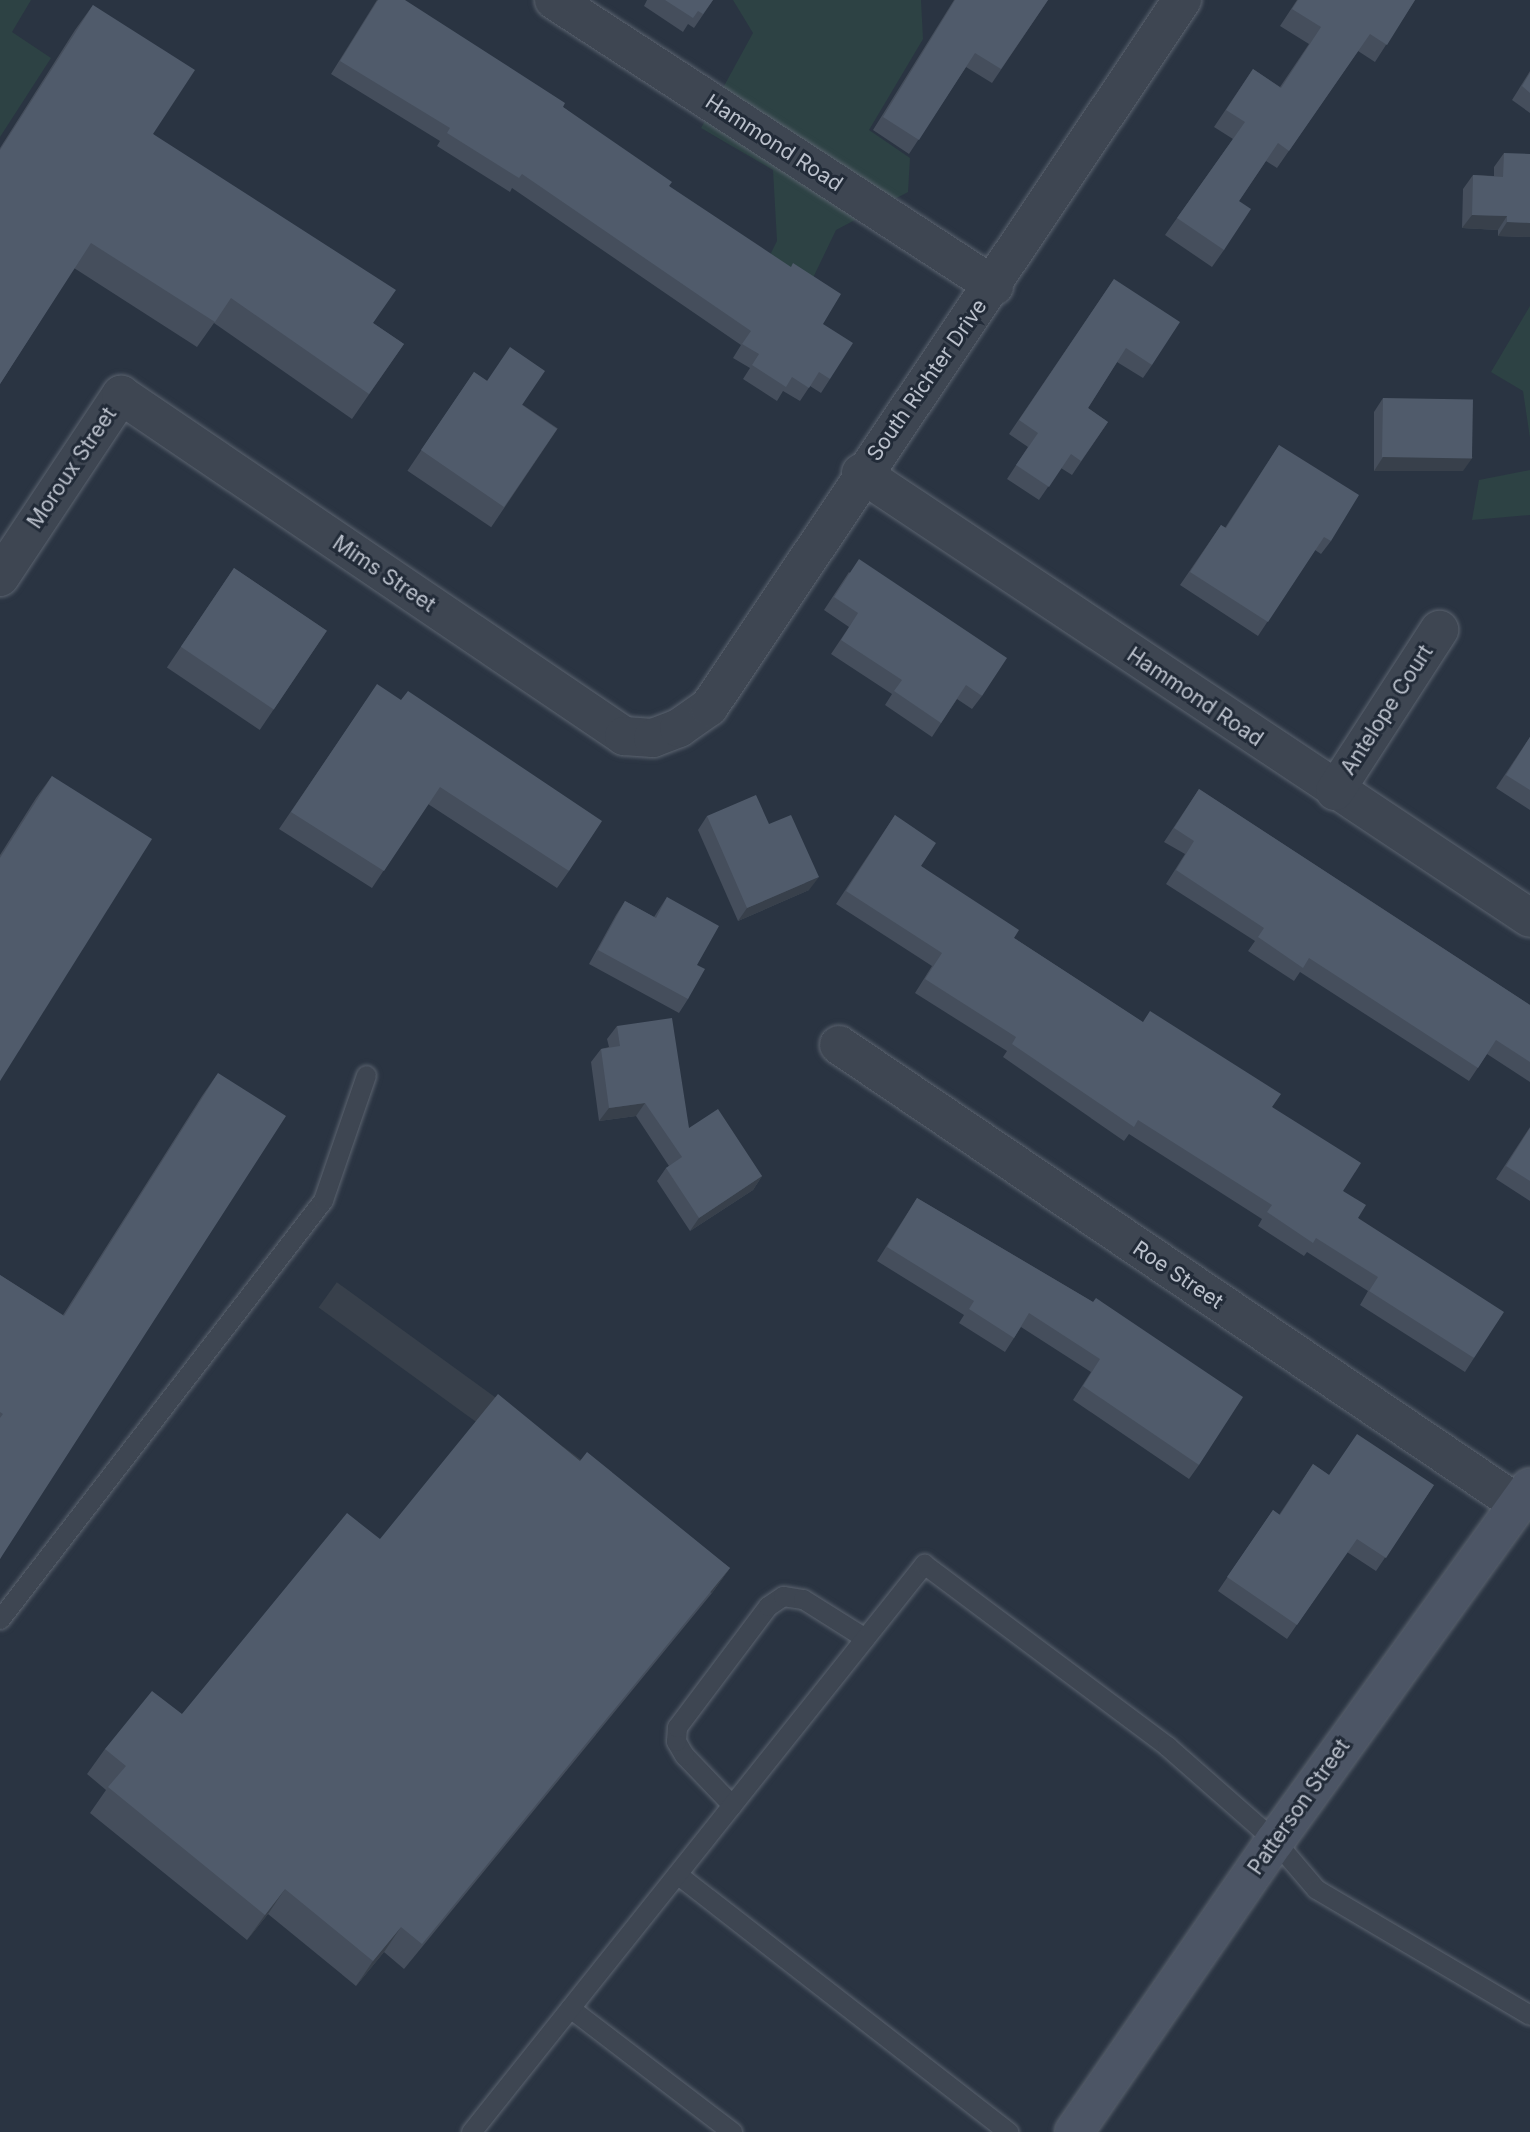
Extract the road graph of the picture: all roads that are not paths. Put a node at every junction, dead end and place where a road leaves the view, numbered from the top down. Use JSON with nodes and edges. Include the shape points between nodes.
{"nodes":[{"id":1,"x":554,"y":0,"type":"edge"},
{"id":2,"x":1181,"y":0,"type":"edge"},
{"id":3,"x":994,"y":286,"type":"junction"},
{"id":4,"x":121,"y":395,"type":"joint"},
{"id":5,"x":862,"y":473,"type":"junction"},
{"id":6,"x":0,"y":577,"type":"edge"},
{"id":7,"x":1439,"y":630,"type":"dead end"},
{"id":8,"x":653,"y":738,"type":"joint"},
{"id":9,"x":1335,"y":791,"type":"junction"},
{"id":10,"x":1530,"y":918,"type":"edge"},
{"id":11,"x":839,"y":1045,"type":"dead end"},
{"id":12,"x":366,"y":1074,"type":"dead end"},
{"id":13,"x":1524,"y":1495,"type":"edge"},
{"id":14,"x":0,"y":1619,"type":"edge"},
{"id":15,"x":865,"y":1638,"type":"junction"},
{"id":16,"x":732,"y":1805,"type":"junction"},
{"id":17,"x":1275,"y":1841,"type":"junction"},
{"id":18,"x":677,"y":1874,"type":"junction"},
{"id":19,"x":570,"y":2008,"type":"junction"},
{"id":20,"x":1530,"y":2015,"type":"edge"},
{"id":21,"x":471,"y":2132,"type":"edge"},
{"id":22,"x":732,"y":2132,"type":"edge"},
{"id":23,"x":1009,"y":2132,"type":"edge"},
{"id":24,"x":1074,"y":2132,"type":"edge"}],
"edges":[{"from":1,"to":3,"type":"street","name":"Hammond Road"},
{"from":2,"to":3,"type":"street","name":"South Richter Drive"},
{"from":3,"to":5,"type":"street","name":"South Richter Drive"},
{"from":4,"to":6,"type":"street","name":"Moroux Street"},
{"from":4,"to":8,"type":"street","name":"Mims Street","via":[[624,736]]},
{"from":5,"to":8,"type":"street","name":"South Richter Drive","via":[[709,707]]},
{"from":5,"to":9,"type":"street","name":"Hammond Road"},
{"from":7,"to":9,"type":"street","name":"Antelope Court"},
{"from":9,"to":10,"type":"street","name":"Hammond Road"},
{"from":11,"to":13,"type":"street","name":"Roe Street"},
{"from":12,"to":14,"type":"lane","via":[[323,1200]]},
{"from":13,"to":17,"type":"street","name":"Patterson Street"},
{"from":15,"to":16,"type":"lane"},
{"from":15,"to":16,"type":"lane","via":[[803,1599],[783,1597],[768,1606],[677,1727],[676,1741],[684,1755]]},
{"from":15,"to":17,"type":"lane","via":[[924,1564],[1167,1746]]},
{"from":16,"to":18,"type":"lane"},
{"from":17,"to":20,"type":"lane","via":[[1316,1889]]},
{"from":17,"to":24,"type":"street","name":"Patterson Street"},
{"from":18,"to":19,"type":"lane"},
{"from":18,"to":23,"type":"lane"},
{"from":19,"to":21,"type":"lane"},
{"from":19,"to":22,"type":"lane"}]}
